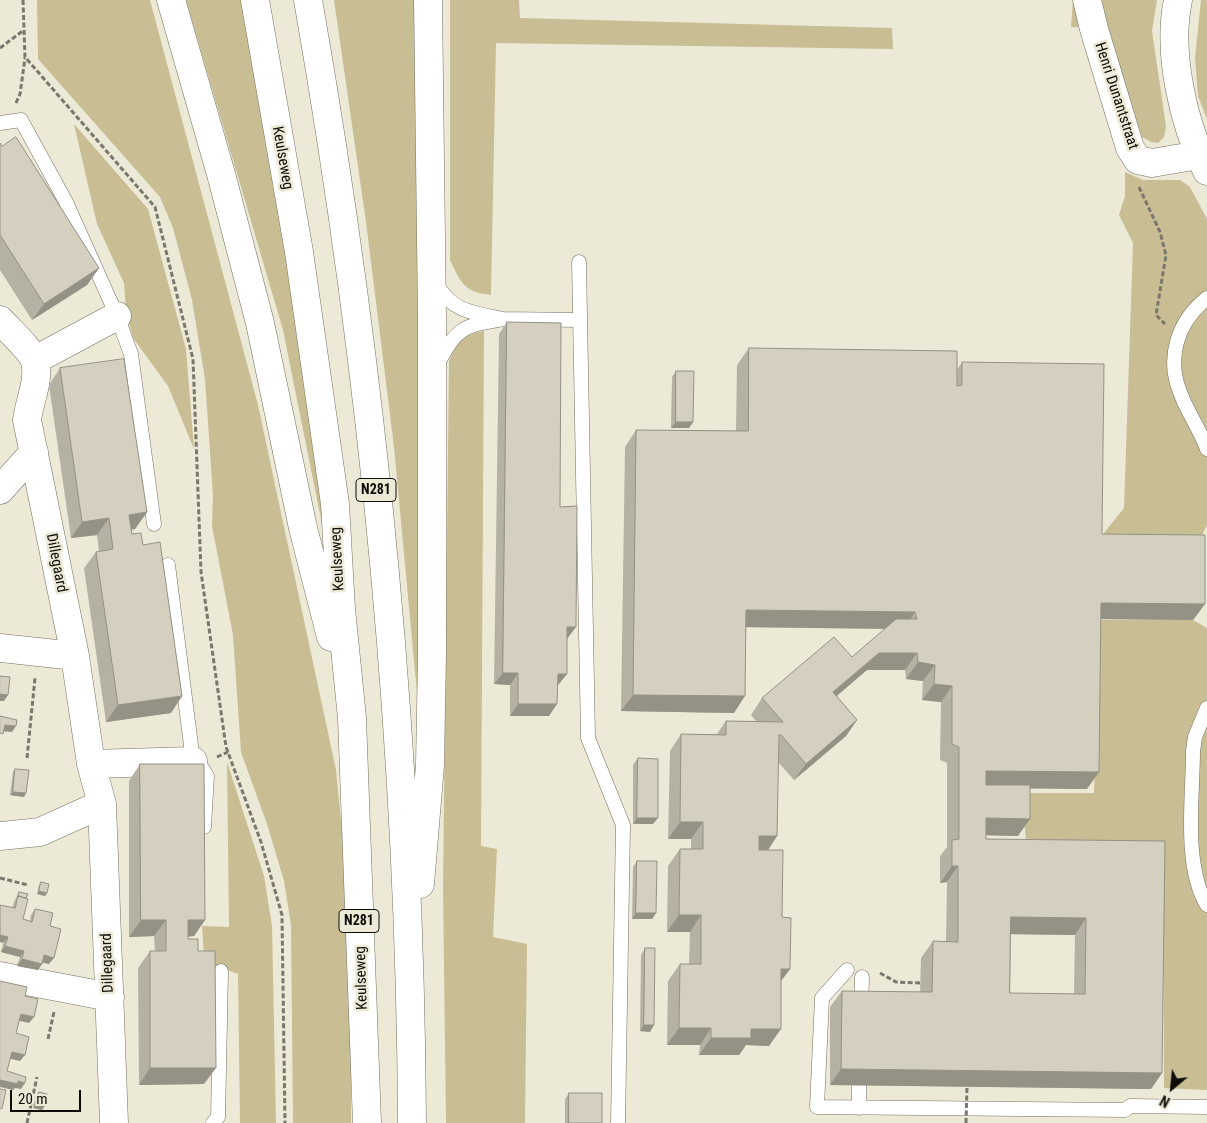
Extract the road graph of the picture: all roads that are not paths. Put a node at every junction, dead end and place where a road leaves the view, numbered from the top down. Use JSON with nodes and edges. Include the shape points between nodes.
{"nodes":[{"id":1,"x":171,"y":0,"type":"edge"},
{"id":2,"x":256,"y":0,"type":"edge"},
{"id":3,"x":308,"y":0,"type":"edge"},
{"id":4,"x":428,"y":0,"type":"edge"},
{"id":5,"x":1087,"y":0,"type":"edge"},
{"id":6,"x":1178,"y":0,"type":"edge"},
{"id":7,"x":3,"y":122,"type":"edge"},
{"id":8,"x":1203,"y":163,"type":"edge"},
{"id":9,"x":579,"y":262,"type":"dead end"},
{"id":10,"x":431,"y":272,"type":"junction"},
{"id":11,"x":1207,"y":298,"type":"edge"},
{"id":12,"x":117,"y":316,"type":"junction"},
{"id":13,"x":503,"y":319,"type":"junction"},
{"id":14,"x":0,"y":320,"type":"edge"},
{"id":15,"x":579,"y":320,"type":"junction"},
{"id":16,"x":35,"y":360,"type":"junction"},
{"id":17,"x":431,"y":376,"type":"junction"},
{"id":18,"x":1207,"y":449,"type":"edge"},
{"id":19,"x":34,"y":452,"type":"junction"},
{"id":20,"x":0,"y":490,"type":"edge"},
{"id":21,"x":154,"y":524,"type":"dead end"},
{"id":22,"x":168,"y":565,"type":"dead end"},
{"id":23,"x":0,"y":648,"type":"edge"},
{"id":24,"x":75,"y":656,"type":"junction"},
{"id":25,"x":1207,"y":708,"type":"edge"},
{"id":26,"x":352,"y":718,"type":"junction"},
{"id":27,"x":193,"y":761,"type":"junction"},
{"id":28,"x":91,"y":764,"type":"junction"},
{"id":29,"x":102,"y":804,"type":"junction"},
{"id":30,"x":0,"y":836,"type":"edge"},
{"id":31,"x":204,"y":838,"type":"edge"},
{"id":32,"x":1207,"y":905,"type":"edge"},
{"id":33,"x":846,"y":970,"type":"dead end"},
{"id":34,"x":220,"y":972,"type":"dead end"},
{"id":35,"x":0,"y":976,"type":"edge"},
{"id":36,"x":862,"y":977,"type":"dead end"},
{"id":37,"x":412,"y":982,"type":"junction"},
{"id":38,"x":110,"y":997,"type":"junction"},
{"id":39,"x":861,"y":1008,"type":"edge"},
{"id":40,"x":859,"y":1086,"type":"edge"},
{"id":41,"x":1207,"y":1106,"type":"edge"},
{"id":42,"x":859,"y":1108,"type":"junction"},
{"id":43,"x":1124,"y":1116,"type":"edge"},
{"id":44,"x":1207,"y":1116,"type":"edge"},
{"id":45,"x":114,"y":1123,"type":"edge"},
{"id":46,"x":213,"y":1123,"type":"edge"},
{"id":47,"x":366,"y":1123,"type":"edge"},
{"id":48,"x":412,"y":1123,"type":"edge"},
{"id":49,"x":618,"y":1123,"type":"edge"}],
"edges":[{"from":1,"to":26,"type":"main road","number":"N281","via":[[260,323],[302,528]]},
{"from":2,"to":26,"type":"main road","name":"Keulseweg","number":"N281","via":[[299,252],[335,504]]},
{"from":3,"to":37,"type":"main road","number":"N281","via":[[342,219],[375,475],[392,650]]},
{"from":4,"to":10,"type":"main road","number":"N281"},
{"from":5,"to":8,"type":"main road","name":"Henri Dunantstraat","via":[[1130,148],[1138,160]]},
{"from":6,"to":8,"type":"main road","name":"Henri Dunantstraat","via":[[1174,20],[1179,86]]},
{"from":7,"to":12,"type":"lane","via":[[21,120],[66,202]]},
{"from":9,"to":15,"type":"lane"},
{"from":10,"to":13,"type":"lane","via":[[446,301],[474,313]]},
{"from":10,"to":17,"type":"main road","number":"N281"},
{"from":11,"to":18,"type":"lane","via":[[1189,316],[1177,339],[1174,364],[1179,390]]},
{"from":12,"to":16,"type":"main road"},
{"from":12,"to":21,"type":"lane","via":[[131,354]]},
{"from":13,"to":15,"type":"lane"},
{"from":13,"to":17,"type":"lane","via":[[470,324],[451,340]]},
{"from":14,"to":16,"type":"main road"},
{"from":15,"to":49,"type":"lane","via":[[588,738],[623,825]]},
{"from":16,"to":19,"type":"main road","name":"Dillegaard","via":[[36,377],[28,420]]},
{"from":17,"to":37,"type":"main road","number":"N281","via":[[430,765]]},
{"from":19,"to":20,"type":"main road"},
{"from":19,"to":24,"type":"main road","name":"Dillegaard"},
{"from":22,"to":27,"type":"lane"},
{"from":23,"to":24,"type":"main road"},
{"from":24,"to":28,"type":"main road","name":"Dillegaard"},
{"from":25,"to":32,"type":"lane","via":[[1193,751],[1192,855]]},
{"from":26,"to":47,"type":"main road","name":"Keulseweg","number":"N281"},
{"from":27,"to":28,"type":"main road"},
{"from":27,"to":31,"type":"lane","via":[[207,776]]},
{"from":28,"to":29,"type":"main road","name":"Dillegaard"},
{"from":29,"to":30,"type":"main road","via":[[40,832]]},
{"from":29,"to":38,"type":"main road","name":"Dillegaard"},
{"from":33,"to":42,"type":"lane","via":[[822,998],[818,1108]]},
{"from":34,"to":46,"type":"lane","via":[[218,1117]]},
{"from":35,"to":38,"type":"main road"},
{"from":36,"to":39,"type":"lane"},
{"from":37,"to":48,"type":"main road","number":"N281"},
{"from":38,"to":45,"type":"main road","name":"Dillegaard"},
{"from":40,"to":42,"type":"lane"},
{"from":41,"to":43,"type":"lane","via":[[1130,1106]]},
{"from":42,"to":43,"type":"lane"},
{"from":43,"to":44,"type":"lane","via":[[1130,1113]]}]}
